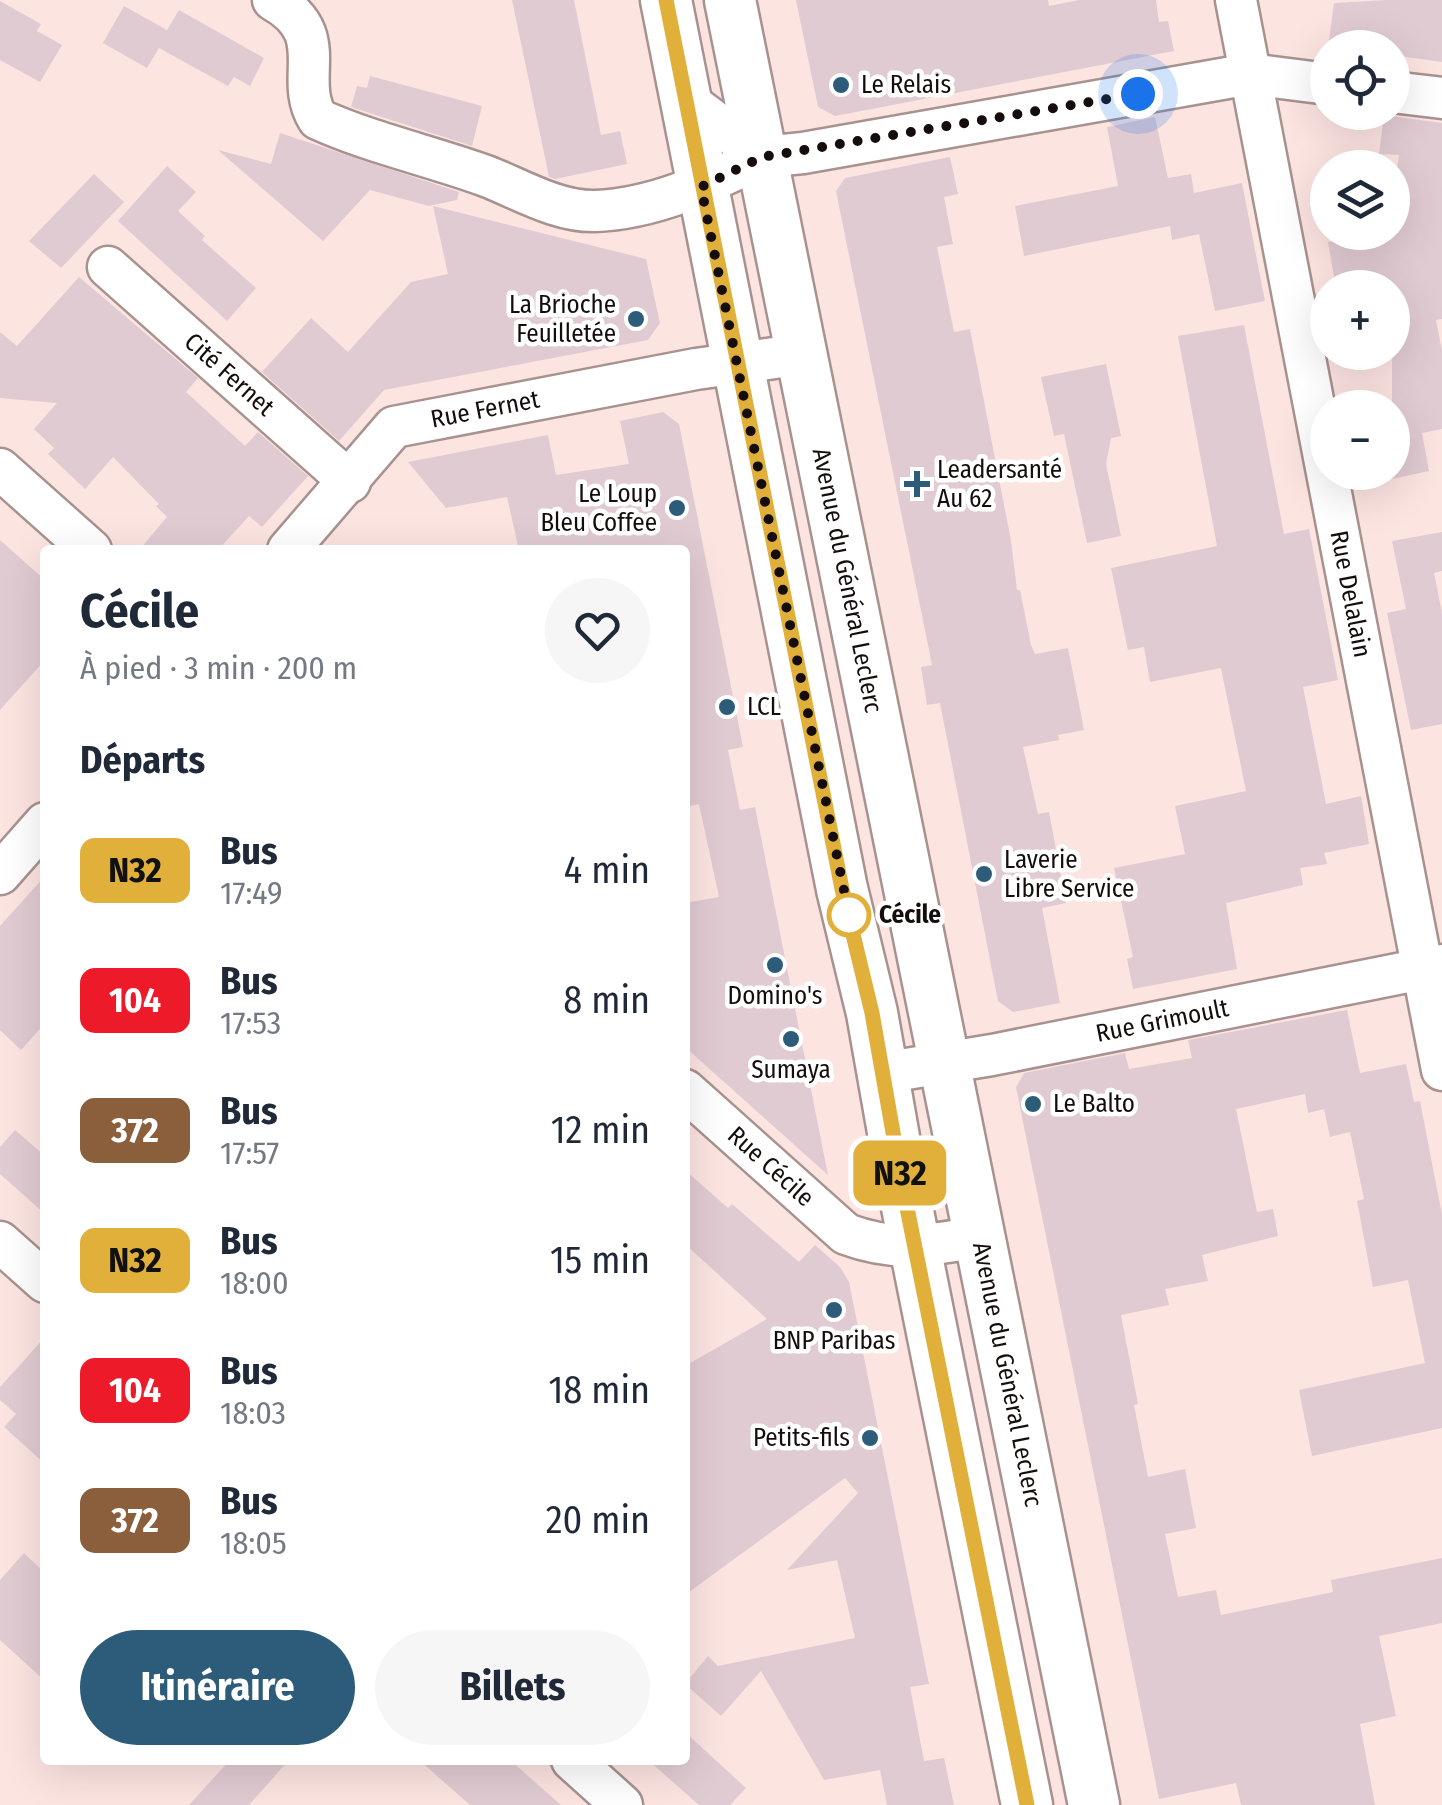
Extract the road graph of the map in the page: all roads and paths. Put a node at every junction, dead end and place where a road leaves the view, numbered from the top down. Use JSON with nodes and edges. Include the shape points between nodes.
{"nodes":[{"id":1,"x":273,"y":0,"type":"edge"},
{"id":2,"x":666,"y":0,"type":"edge"},
{"id":3,"x":730,"y":0,"type":"edge"},
{"id":4,"x":1236,"y":0,"type":"edge"},
{"id":5,"x":1250,"y":74,"type":"junction"},
{"id":6,"x":1310,"y":82,"type":"edge"},
{"id":7,"x":1410,"y":94,"type":"edge"},
{"id":8,"x":1442,"y":98,"type":"edge"},
{"id":9,"x":686,"y":100,"type":"junction"},
{"id":10,"x":762,"y":157,"type":"junction"},
{"id":11,"x":701,"y":187,"type":"junction"},
{"id":12,"x":108,"y":267,"type":"dead end"},
{"id":13,"x":803,"y":354,"type":"junction"},
{"id":14,"x":738,"y":363,"type":"junction"},
{"id":15,"x":0,"y":468,"type":"edge"},
{"id":16,"x":350,"y":482,"type":"junction"},
{"id":17,"x":85,"y":545,"type":"edge"},
{"id":18,"x":293,"y":545,"type":"edge"},
{"id":19,"x":40,"y":829,"type":"edge"},
{"id":20,"x":0,"y":874,"type":"edge"},
{"id":21,"x":1432,"y":967,"type":"edge"},
{"id":22,"x":944,"y":1062,"type":"junction"},
{"id":23,"x":1442,"y":1070,"type":"edge"},
{"id":24,"x":882,"y":1073,"type":"junction"},
{"id":25,"x":690,"y":1095,"type":"edge"},
{"id":26,"x":977,"y":1237,"type":"junction"},
{"id":27,"x":0,"y":1242,"type":"edge"},
{"id":28,"x":915,"y":1248,"type":"junction"},
{"id":29,"x":40,"y":1278,"type":"edge"},
{"id":30,"x":578,"y":1765,"type":"edge"},
{"id":31,"x":622,"y":1805,"type":"edge"},
{"id":32,"x":1027,"y":1805,"type":"edge"},
{"id":33,"x":1094,"y":1805,"type":"edge"}],
"edges":[{"from":1,"to":11,"type":"street","via":[[310,42],[311,107],[330,124],[546,202],[592,211]]},
{"from":2,"to":9,"type":"main road"},
{"from":3,"to":10,"type":"main road","name":"Avenue du Général Leclerc"},
{"from":4,"to":5,"type":"street","name":"Rue Delalain"},
{"from":5,"to":6,"type":"street"},
{"from":5,"to":10,"type":"street"},
{"from":5,"to":21,"type":"street","name":"Rue Delalain"},
{"from":7,"to":8,"type":"street"},
{"from":9,"to":10,"type":"street"},
{"from":9,"to":11,"type":"main road"},
{"from":10,"to":11,"type":"street"},
{"from":10,"to":13,"type":"main road","name":"Avenue du Général Leclerc"},
{"from":11,"to":14,"type":"main road"},
{"from":12,"to":16,"type":"street","name":"Cité Fernet"},
{"from":13,"to":14,"type":"street"},
{"from":13,"to":22,"type":"main road","name":"Avenue du Général Leclerc"},
{"from":14,"to":16,"type":"street","name":"Rue Fernet","via":[[394,427]]},
{"from":14,"to":24,"type":"main road"},
{"from":15,"to":17,"type":"street"},
{"from":16,"to":18,"type":"street","name":"Rue Fernet"},
{"from":19,"to":20,"type":"street"},
{"from":21,"to":22,"type":"street","name":"Rue Grimoult"},
{"from":21,"to":23,"type":"street","name":"Rue Delalain"},
{"from":22,"to":24,"type":"street","name":"Rue Grimoult"},
{"from":22,"to":26,"type":"main road","name":"Avenue du Général Leclerc"},
{"from":24,"to":28,"type":"main road"},
{"from":25,"to":28,"type":"street","name":"Rue Cécile","via":[[834,1226],[871,1244]]},
{"from":26,"to":28,"type":"street","name":"Rue Cécile"},
{"from":26,"to":33,"type":"main road","name":"Avenue du Général Leclerc"},
{"from":27,"to":29,"type":"street"},
{"from":28,"to":32,"type":"main road"},
{"from":30,"to":31,"type":"street"}]}
